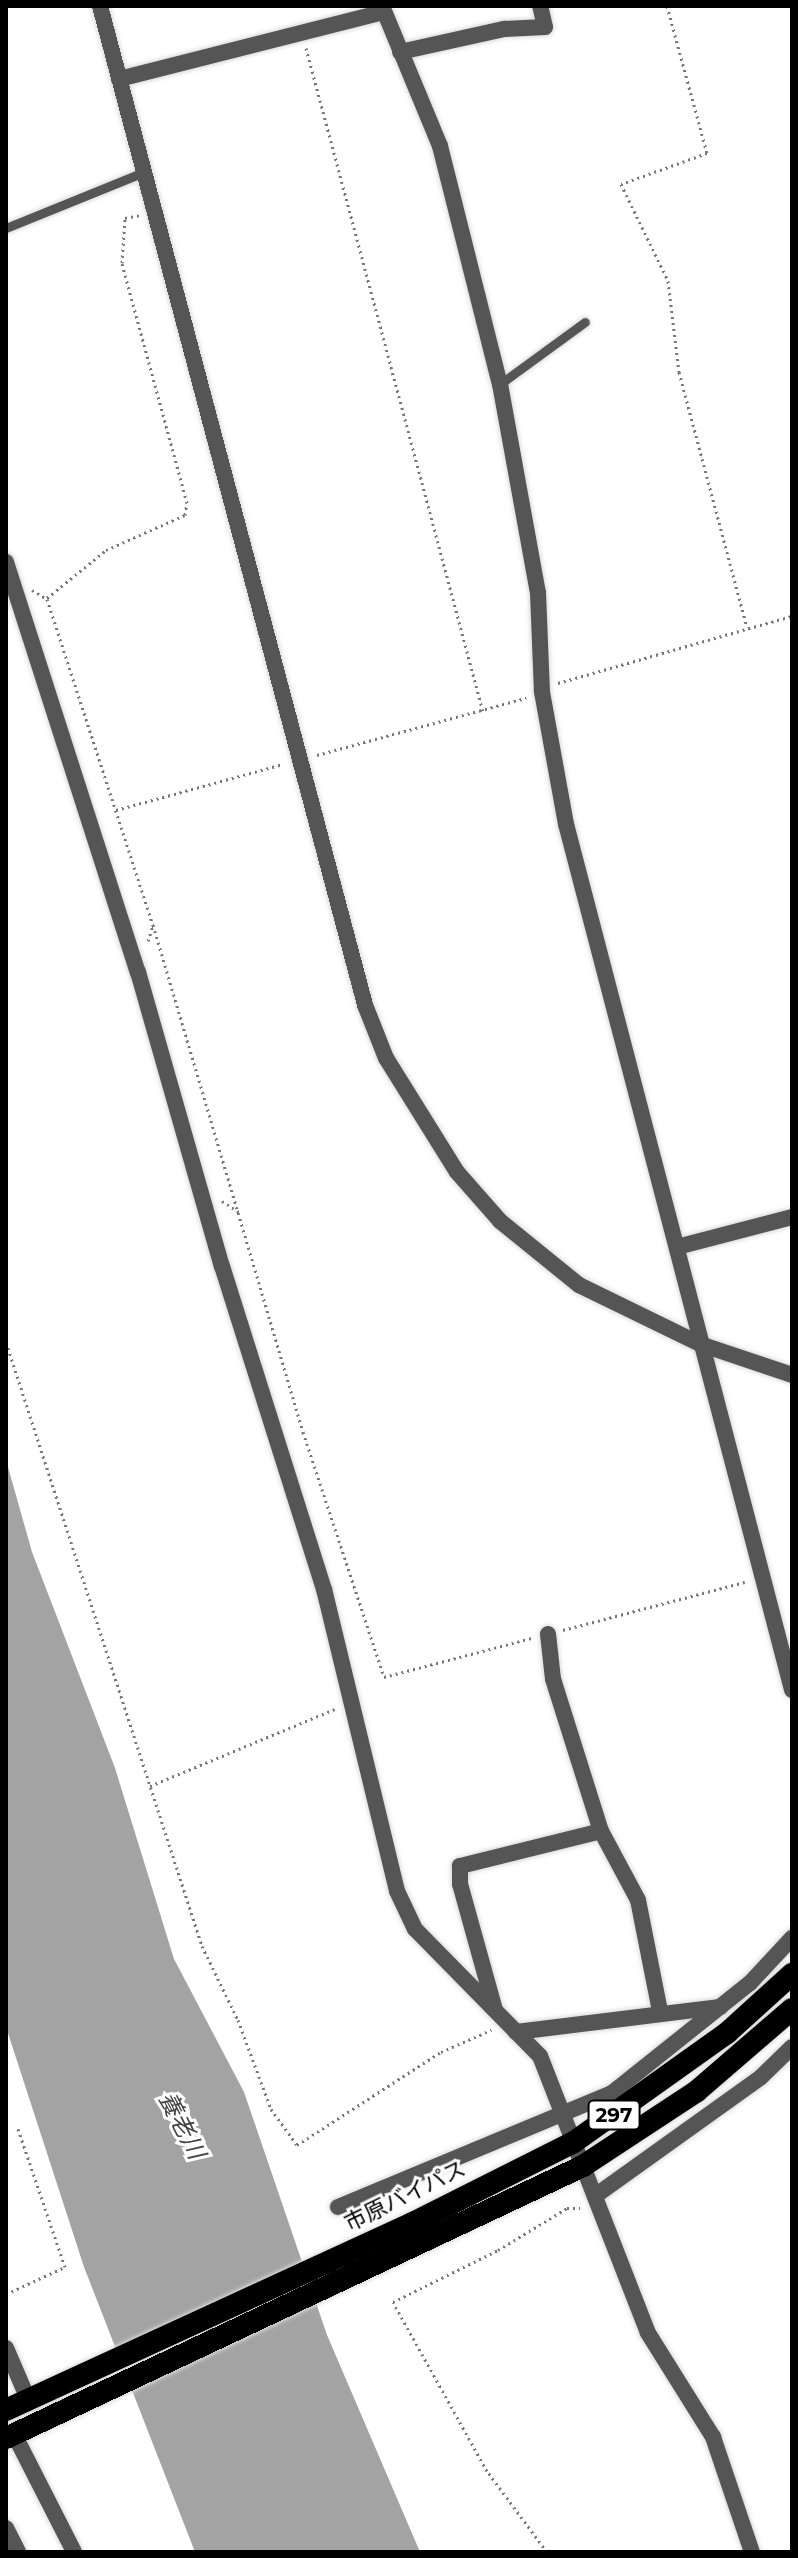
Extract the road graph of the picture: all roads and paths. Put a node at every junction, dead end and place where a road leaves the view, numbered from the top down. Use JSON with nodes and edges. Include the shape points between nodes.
{"nodes":[{"id":1,"x":100,"y":6,"type":"edge"},
{"id":2,"x":540,"y":6,"type":"edge"},
{"id":3,"x":667,"y":6,"type":"edge"},
{"id":4,"x":383,"y":9,"type":"edge"},
{"id":5,"x":302,"y":33,"type":"junction"},
{"id":6,"x":400,"y":52,"type":"junction"},
{"id":7,"x":119,"y":79,"type":"junction"},
{"id":8,"x":144,"y":172,"type":"junction"},
{"id":9,"x":155,"y":210,"type":"junction"},
{"id":10,"x":6,"y":228,"type":"edge"},
{"id":11,"x":585,"y":322,"type":"dead end"},
{"id":12,"x":500,"y":384,"type":"junction"},
{"id":13,"x":8,"y":570,"type":"edge"},
{"id":14,"x":47,"y":599,"type":"junction"},
{"id":15,"x":792,"y":616,"type":"edge"},
{"id":16,"x":747,"y":627,"type":"junction"},
{"id":17,"x":542,"y":692,"type":"junction"},
{"id":18,"x":483,"y":712,"type":"junction"},
{"id":19,"x":299,"y":759,"type":"junction"},
{"id":20,"x":116,"y":810,"type":"junction"},
{"id":21,"x":792,"y":1217,"type":"edge"},
{"id":22,"x":677,"y":1247,"type":"junction"},
{"id":23,"x":6,"y":1342,"type":"edge"},
{"id":24,"x":700,"y":1344,"type":"junction"},
{"id":25,"x":792,"y":1375,"type":"edge"},
{"id":26,"x":764,"y":1577,"type":"junction"},
{"id":27,"x":548,"y":1634,"type":"junction"},
{"id":28,"x":792,"y":1690,"type":"edge"},
{"id":29,"x":354,"y":1702,"type":"junction"},
{"id":30,"x":150,"y":1786,"type":"junction"},
{"id":31,"x":601,"y":1831,"type":"junction"},
{"id":32,"x":792,"y":1938,"type":"edge"},
{"id":33,"x":792,"y":1974,"type":"edge"},
{"id":34,"x":720,"y":2007,"type":"junction"},
{"id":35,"x":792,"y":2009,"type":"edge"},
{"id":36,"x":660,"y":2011,"type":"junction"},
{"id":37,"x":506,"y":2024,"type":"junction"},
{"id":38,"x":792,"y":2047,"type":"edge"},
{"id":39,"x":564,"y":2114,"type":"junction"},
{"id":40,"x":18,"y":2129,"type":"dead end"},
{"id":41,"x":574,"y":2142,"type":"junction"},
{"id":42,"x":583,"y":2166,"type":"junction"},
{"id":43,"x":597,"y":2202,"type":"junction"},
{"id":44,"x":338,"y":2207,"type":"dead end"},
{"id":45,"x":416,"y":2234,"type":"junction"},
{"id":46,"x":6,"y":2294,"type":"edge"},
{"id":47,"x":6,"y":2348,"type":"edge"},
{"id":48,"x":17,"y":2387,"type":"edge"},
{"id":49,"x":6,"y":2410,"type":"edge"},
{"id":50,"x":10,"y":2436,"type":"edge"},
{"id":51,"x":6,"y":2528,"type":"edge"},
{"id":52,"x":18,"y":2552,"type":"edge"},
{"id":53,"x":74,"y":2552,"type":"edge"},
{"id":54,"x":547,"y":2552,"type":"edge"},
{"id":55,"x":752,"y":2552,"type":"edge"}],
"edges":[{"from":1,"to":7,"type":"street"},
{"from":2,"to":6,"type":"street","via":[[545,27],[504,29]]},
{"from":3,"to":16,"type":"path","via":[[707,153],[621,184],[668,281],[679,372]]},
{"from":4,"to":5,"type":"street"},
{"from":4,"to":6,"type":"street"},
{"from":5,"to":7,"type":"street"},
{"from":5,"to":18,"type":"path"},
{"from":6,"to":12,"type":"street","via":[[440,146]]},
{"from":7,"to":8,"type":"street"},
{"from":8,"to":9,"type":"street"},
{"from":8,"to":10,"type":"lane"},
{"from":9,"to":14,"type":"path","via":[[125,218],[122,263],[187,503],[185,515],[106,550]]},
{"from":9,"to":19,"type":"street"},
{"from":11,"to":12,"type":"lane"},
{"from":12,"to":17,"type":"street","via":[[538,593]]},
{"from":13,"to":14,"type":"path"},
{"from":13,"to":29,"type":"street","via":[[138,972]]},
{"from":14,"to":20,"type":"path"},
{"from":15,"to":16,"type":"path"},
{"from":16,"to":17,"type":"path","via":[[571,675]]},
{"from":17,"to":18,"type":"path"},
{"from":17,"to":22,"type":"street","via":[[566,824]]},
{"from":18,"to":19,"type":"path"},
{"from":19,"to":20,"type":"path"},
{"from":19,"to":24,"type":"street","via":[[365,1005],[386,1058],[423,1123],[500,1221],[568,1276]]},
{"from":20,"to":27,"type":"path","via":[[303,1432],[384,1677]]},
{"from":21,"to":22,"type":"street"},
{"from":22,"to":24,"type":"street"},
{"from":23,"to":30,"type":"path"},
{"from":24,"to":25,"type":"street"},
{"from":24,"to":26,"type":"street"},
{"from":26,"to":27,"type":"path"},
{"from":26,"to":28,"type":"street"},
{"from":27,"to":31,"type":"street","via":[[549,1666]]},
{"from":29,"to":30,"type":"path"},
{"from":29,"to":37,"type":"street","via":[[406,1912],[415,1929]]},
{"from":30,"to":37,"type":"path","via":[[202,1946],[238,2020],[271,2109],[297,2145],[450,2047]]},
{"from":31,"to":36,"type":"street","via":[[638,1900]]},
{"from":31,"to":37,"type":"street","via":[[460,1866],[460,1884]]},
{"from":32,"to":34,"type":"street"},
{"from":33,"to":41,"type":"highway","name":"市原バイパス","number":"297","via":[[715,2042]]},
{"from":34,"to":36,"type":"street"},
{"from":34,"to":39,"type":"street","via":[[612,2093]]},
{"from":35,"to":42,"type":"highway","name":"市原バイパス","number":"297","via":[[697,2091]]},
{"from":36,"to":37,"type":"street"},
{"from":37,"to":39,"type":"street","via":[[540,2056]]},
{"from":38,"to":43,"type":"street","via":[[761,2077]]},
{"from":39,"to":41,"type":"street"},
{"from":39,"to":44,"type":"street"},
{"from":40,"to":46,"type":"path","via":[[65,2267]]},
{"from":41,"to":42,"type":"street"},
{"from":41,"to":45,"type":"highway","name":"市原バイパス","number":"297"},
{"from":42,"to":43,"type":"street"},
{"from":42,"to":45,"type":"highway","name":"市原バイパス","number":"297"},
{"from":43,"to":54,"type":"path","via":[[567,2208],[498,2250],[393,2302],[487,2471]]},
{"from":43,"to":55,"type":"street","via":[[648,2333],[713,2437]]},
{"from":45,"to":48,"type":"highway","name":"市原バイパス","number":"297","via":[[60,2383]]},
{"from":45,"to":50,"type":"highway","name":"市原バイパス","number":"297"},
{"from":47,"to":48,"type":"street"},
{"from":48,"to":49,"type":"highway","name":"市原バイパス","number":"297"},
{"from":50,"to":53,"type":"street"},
{"from":51,"to":52,"type":"street"}]}
